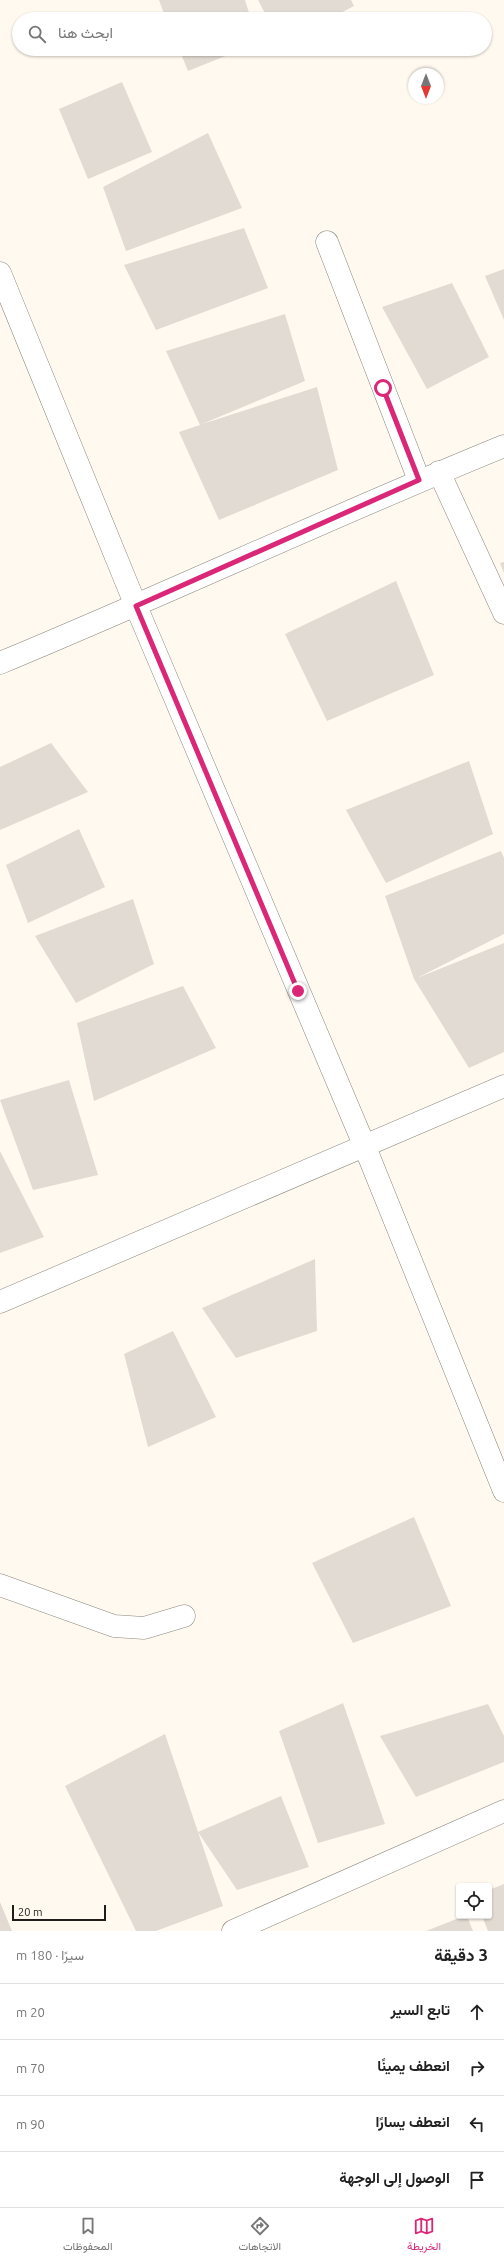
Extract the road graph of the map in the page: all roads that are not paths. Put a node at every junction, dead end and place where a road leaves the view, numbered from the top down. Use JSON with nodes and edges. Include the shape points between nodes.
{"nodes":[{"id":1,"x":327,"y":242,"type":"dead end"},
{"id":2,"x":0,"y":273,"type":"edge"},
{"id":3,"x":504,"y":446,"type":"edge"},
{"id":4,"x":440,"y":472,"type":"junction"},
{"id":5,"x":419,"y":480,"type":"junction"},
{"id":6,"x":136,"y":606,"type":"junction"},
{"id":7,"x":504,"y":613,"type":"edge"},
{"id":8,"x":0,"y":663,"type":"edge"},
{"id":9,"x":504,"y":1086,"type":"edge"},
{"id":10,"x":365,"y":1147,"type":"junction"},
{"id":11,"x":0,"y":1302,"type":"edge"},
{"id":12,"x":504,"y":1491,"type":"edge"},
{"id":13,"x":0,"y":1585,"type":"edge"},
{"id":14,"x":184,"y":1616,"type":"dead end"},
{"id":15,"x":504,"y":1811,"type":"edge"},
{"id":16,"x":233,"y":1931,"type":"edge"}],
"edges":[{"from":1,"to":5,"type":"street"},
{"from":2,"to":6,"type":"street"},
{"from":3,"to":4,"type":"street"},
{"from":4,"to":5,"type":"street"},
{"from":4,"to":7,"type":"street"},
{"from":5,"to":6,"type":"street"},
{"from":6,"to":8,"type":"street"},
{"from":6,"to":10,"type":"street"},
{"from":9,"to":10,"type":"street"},
{"from":10,"to":11,"type":"street"},
{"from":10,"to":12,"type":"street"},
{"from":13,"to":14,"type":"street","via":[[114,1626],[144,1628]]},
{"from":15,"to":16,"type":"street"}]}
